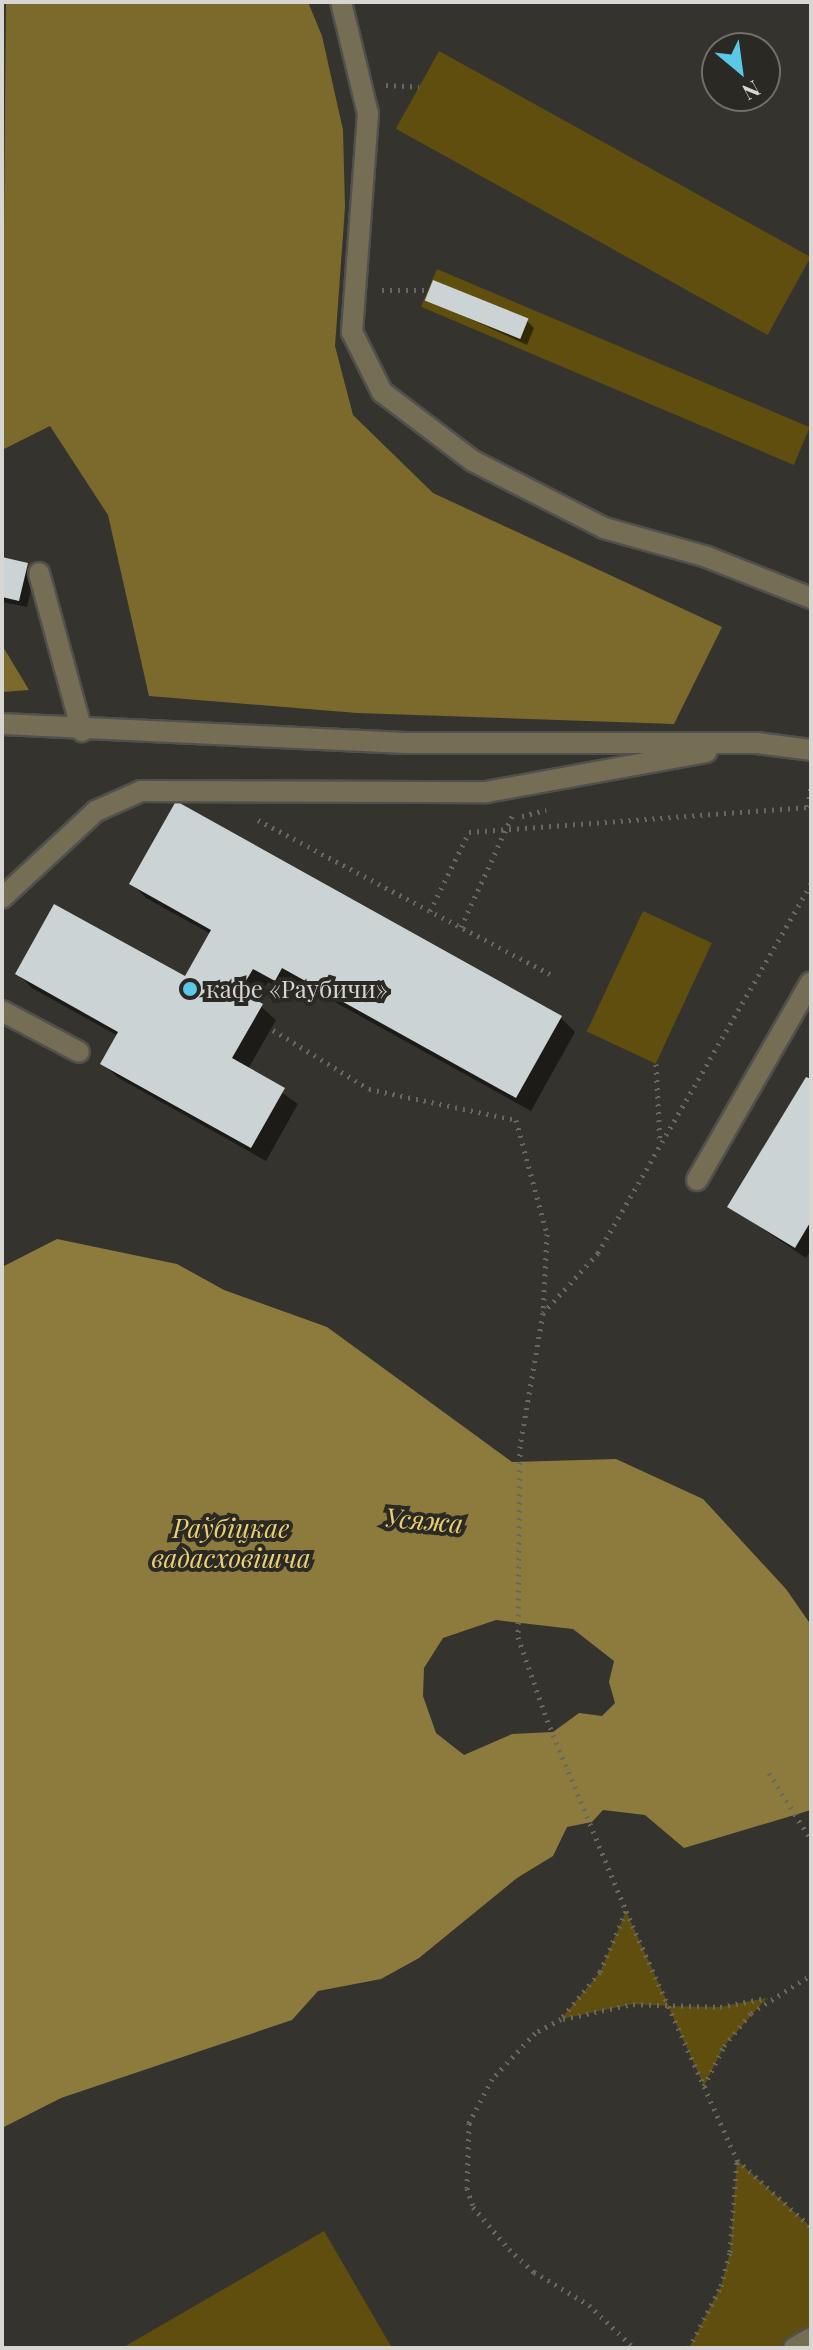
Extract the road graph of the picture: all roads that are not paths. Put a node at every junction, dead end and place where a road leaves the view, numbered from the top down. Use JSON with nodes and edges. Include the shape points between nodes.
{"nodes":[{"id":1,"x":341,"y":2,"type":"edge"},
{"id":2,"x":39,"y":573,"type":"dead end"},
{"id":3,"x":811,"y":598,"type":"edge"},
{"id":4,"x":2,"y":724,"type":"edge"},
{"id":5,"x":82,"y":731,"type":"junction"},
{"id":6,"x":757,"y":743,"type":"junction"},
{"id":7,"x":811,"y":750,"type":"edge"},
{"id":8,"x":2,"y":898,"type":"edge"},
{"id":9,"x":811,"y":982,"type":"edge"},
{"id":10,"x":2,"y":1011,"type":"edge"},
{"id":11,"x":79,"y":1052,"type":"dead end"},
{"id":12,"x":697,"y":1180,"type":"dead end"},
{"id":13,"x":811,"y":2338,"type":"edge"},
{"id":14,"x":794,"y":2348,"type":"edge"}],
"edges":[{"from":1,"to":3,"type":"street","via":[[368,114],[352,332],[382,392],[473,461],[604,528],[707,557]]},
{"from":2,"to":5,"type":"street"},
{"from":4,"to":5,"type":"street"},
{"from":5,"to":6,"type":"street","via":[[406,743]]},
{"from":6,"to":7,"type":"street"},
{"from":6,"to":8,"type":"street","via":[[486,792],[141,791],[96,811]]},
{"from":9,"to":12,"type":"street"},
{"from":10,"to":11,"type":"street"},
{"from":13,"to":14,"type":"street"}]}
